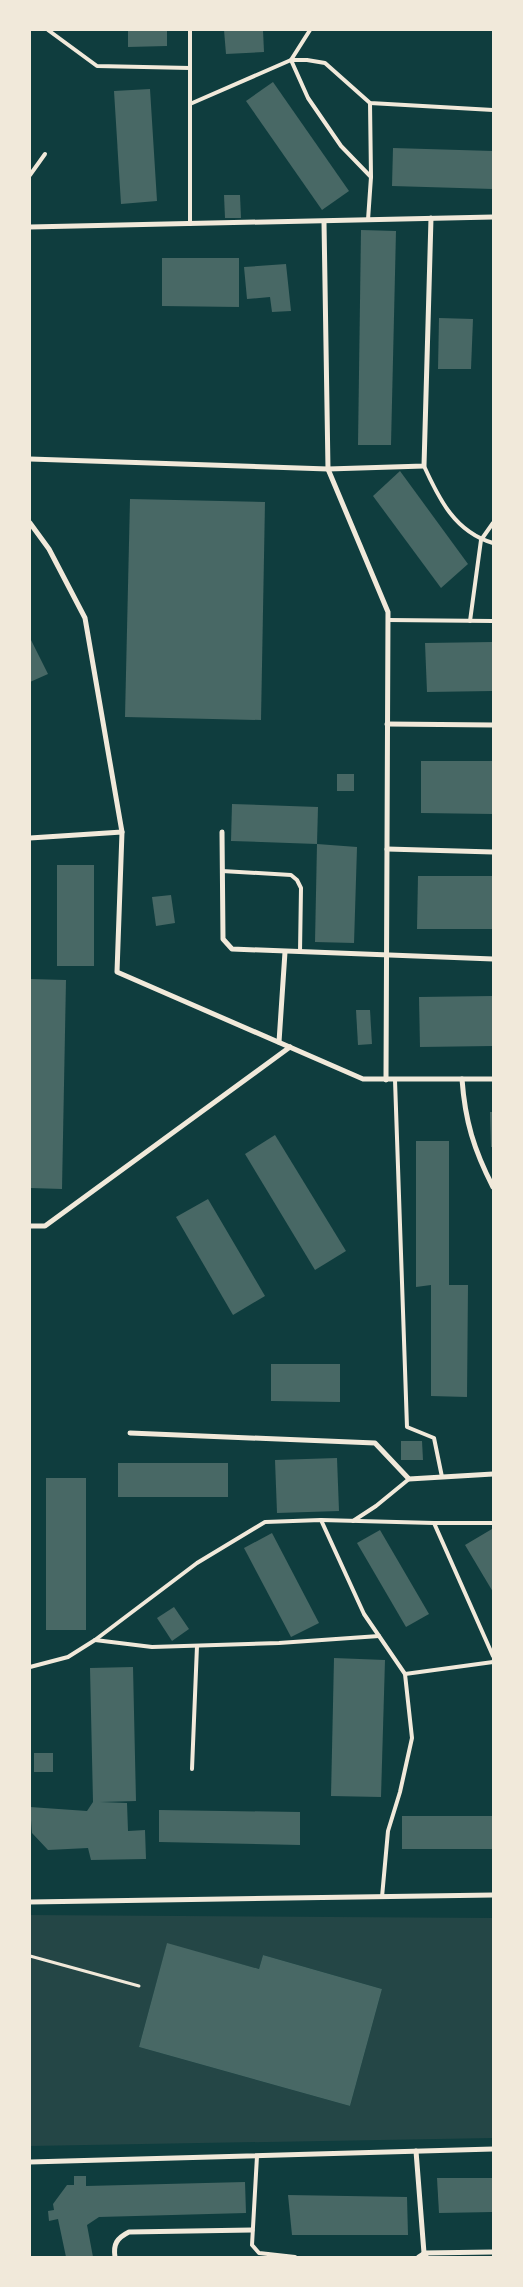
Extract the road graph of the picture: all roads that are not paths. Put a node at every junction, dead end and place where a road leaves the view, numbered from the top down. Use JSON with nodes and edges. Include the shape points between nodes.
{"nodes":[{"id":1,"x":48,"y":30,"type":"edge"},
{"id":2,"x":190,"y":30,"type":"edge"},
{"id":3,"x":310,"y":30,"type":"edge"},
{"id":4,"x":291,"y":60,"type":"junction"},
{"id":5,"x":190,"y":68,"type":"junction"},
{"id":6,"x":370,"y":103,"type":"junction"},
{"id":7,"x":190,"y":104,"type":"junction"},
{"id":8,"x":493,"y":110,"type":"edge"},
{"id":9,"x":45,"y":154,"type":"dead end"},
{"id":10,"x":30,"y":175,"type":"edge"},
{"id":11,"x":371,"y":177,"type":"junction"},
{"id":12,"x":493,"y":217,"type":"edge"},
{"id":13,"x":431,"y":218,"type":"junction"},
{"id":14,"x":368,"y":220,"type":"junction"},
{"id":15,"x":324,"y":222,"type":"junction"},
{"id":16,"x":190,"y":224,"type":"junction"},
{"id":17,"x":30,"y":227,"type":"edge"},
{"id":18,"x":30,"y":459,"type":"edge"},
{"id":19,"x":424,"y":466,"type":"junction"},
{"id":20,"x":328,"y":469,"type":"junction"},
{"id":21,"x":30,"y":523,"type":"edge"},
{"id":22,"x":493,"y":523,"type":"edge"},
{"id":23,"x":481,"y":540,"type":"junction"},
{"id":24,"x":493,"y":543,"type":"edge"},
{"id":25,"x":388,"y":620,"type":"junction"},
{"id":26,"x":470,"y":621,"type":"junction"},
{"id":27,"x":493,"y":621,"type":"edge"},
{"id":28,"x":387,"y":724,"type":"junction"},
{"id":29,"x":493,"y":725,"type":"edge"},
{"id":30,"x":122,"y":832,"type":"junction"},
{"id":31,"x":222,"y":832,"type":"dead end"},
{"id":32,"x":30,"y":838,"type":"edge"},
{"id":33,"x":387,"y":849,"type":"junction"},
{"id":34,"x":493,"y":852,"type":"edge"},
{"id":35,"x":222,"y":871,"type":"junction"},
{"id":36,"x":285,"y":952,"type":"junction"},
{"id":37,"x":300,"y":952,"type":"junction"},
{"id":38,"x":386,"y":956,"type":"junction"},
{"id":39,"x":493,"y":959,"type":"edge"},
{"id":40,"x":279,"y":1042,"type":"junction"},
{"id":41,"x":290,"y":1047,"type":"junction"},
{"id":42,"x":493,"y":1079,"type":"edge"},
{"id":43,"x":386,"y":1080,"type":"junction"},
{"id":44,"x":395,"y":1080,"type":"junction"},
{"id":45,"x":462,"y":1080,"type":"junction"},
{"id":46,"x":493,"y":1187,"type":"edge"},
{"id":47,"x":30,"y":1226,"type":"edge"},
{"id":48,"x":130,"y":1433,"type":"dead end"},
{"id":49,"x":493,"y":1474,"type":"edge"},
{"id":50,"x":442,"y":1477,"type":"junction"},
{"id":51,"x":409,"y":1479,"type":"junction"},
{"id":52,"x":321,"y":1520,"type":"junction"},
{"id":53,"x":353,"y":1521,"type":"junction"},
{"id":54,"x":434,"y":1523,"type":"junction"},
{"id":55,"x":493,"y":1523,"type":"edge"},
{"id":56,"x":380,"y":1636,"type":"junction"},
{"id":57,"x":95,"y":1640,"type":"junction"},
{"id":58,"x":197,"y":1646,"type":"junction"},
{"id":59,"x":493,"y":1656,"type":"edge"},
{"id":60,"x":493,"y":1662,"type":"edge"},
{"id":61,"x":30,"y":1668,"type":"edge"},
{"id":62,"x":405,"y":1674,"type":"junction"},
{"id":63,"x":192,"y":1769,"type":"dead end"},
{"id":64,"x":493,"y":1895,"type":"edge"},
{"id":65,"x":382,"y":1897,"type":"junction"},
{"id":66,"x":30,"y":1902,"type":"edge"},
{"id":67,"x":493,"y":2149,"type":"edge"},
{"id":68,"x":416,"y":2151,"type":"junction"},
{"id":69,"x":257,"y":2156,"type":"junction"},
{"id":70,"x":30,"y":2162,"type":"edge"},
{"id":71,"x":252,"y":2230,"type":"junction"},
{"id":72,"x":493,"y":2252,"type":"edge"},
{"id":73,"x":425,"y":2255,"type":"edge"},
{"id":74,"x":115,"y":2257,"type":"edge"},
{"id":75,"x":295,"y":2257,"type":"edge"},
{"id":76,"x":418,"y":2257,"type":"edge"}],
"edges":[{"from":1,"to":5,"type":"lane","via":[[97,66]]},
{"from":2,"to":5,"type":"lane"},
{"from":3,"to":4,"type":"lane"},
{"from":4,"to":6,"type":"lane","via":[[325,63]]},
{"from":4,"to":7,"type":"lane"},
{"from":4,"to":11,"type":"lane","via":[[308,98],[341,146]]},
{"from":5,"to":7,"type":"lane"},
{"from":6,"to":8,"type":"lane"},
{"from":6,"to":11,"type":"lane"},
{"from":7,"to":16,"type":"lane"},
{"from":9,"to":10,"type":"lane"},
{"from":11,"to":14,"type":"lane"},
{"from":12,"to":13,"type":"street"},
{"from":13,"to":14,"type":"street"},
{"from":13,"to":19,"type":"street"},
{"from":14,"to":15,"type":"street"},
{"from":15,"to":16,"type":"street"},
{"from":15,"to":20,"type":"street"},
{"from":16,"to":17,"type":"street"},
{"from":18,"to":20,"type":"street"},
{"from":19,"to":20,"type":"street"},
{"from":19,"to":23,"type":"lane","via":[[437,495],[460,526]]},
{"from":20,"to":25,"type":"street","via":[[388,612]]},
{"from":21,"to":30,"type":"street","via":[[49,549],[85,618]]},
{"from":22,"to":23,"type":"lane"},
{"from":23,"to":24,"type":"lane"},
{"from":23,"to":26,"type":"lane"},
{"from":25,"to":26,"type":"lane"},
{"from":25,"to":28,"type":"street"},
{"from":26,"to":27,"type":"lane"},
{"from":28,"to":29,"type":"street"},
{"from":28,"to":33,"type":"street"},
{"from":30,"to":32,"type":"street"},
{"from":30,"to":40,"type":"street","via":[[117,972]]},
{"from":31,"to":35,"type":"street"},
{"from":33,"to":34,"type":"street"},
{"from":33,"to":38,"type":"street"},
{"from":35,"to":36,"type":"street","via":[[222,939],[226,946]]},
{"from":35,"to":37,"type":"lane","via":[[291,875],[297,880],[301,888]]},
{"from":36,"to":37,"type":"street"},
{"from":36,"to":40,"type":"street"},
{"from":37,"to":38,"type":"street"},
{"from":38,"to":39,"type":"street"},
{"from":38,"to":43,"type":"street"},
{"from":40,"to":41,"type":"street"},
{"from":41,"to":43,"type":"street","via":[[363,1080]]},
{"from":41,"to":47,"type":"street","via":[[45,1226]]},
{"from":42,"to":45,"type":"street"},
{"from":43,"to":44,"type":"street"},
{"from":44,"to":45,"type":"street"},
{"from":44,"to":50,"type":"lane","via":[[407,1427],[434,1438]]},
{"from":45,"to":46,"type":"street","via":[[464,1106],[477,1156]]},
{"from":48,"to":51,"type":"street","via":[[375,1444]]},
{"from":49,"to":50,"type":"street"},
{"from":50,"to":51,"type":"street"},
{"from":51,"to":53,"type":"lane"},
{"from":52,"to":53,"type":"lane"},
{"from":52,"to":56,"type":"lane","via":[[364,1614]]},
{"from":52,"to":57,"type":"lane","via":[[265,1522],[197,1564]]},
{"from":53,"to":54,"type":"lane"},
{"from":54,"to":55,"type":"lane"},
{"from":54,"to":59,"type":"lane"},
{"from":56,"to":58,"type":"lane"},
{"from":56,"to":62,"type":"lane"},
{"from":57,"to":58,"type":"lane","via":[[152,1647]]},
{"from":57,"to":61,"type":"lane","via":[[68,1657]]},
{"from":58,"to":63,"type":"lane"},
{"from":60,"to":62,"type":"lane"},
{"from":62,"to":65,"type":"lane","via":[[412,1738],[388,1831]]},
{"from":64,"to":65,"type":"street"},
{"from":65,"to":66,"type":"street"},
{"from":67,"to":68,"type":"street"},
{"from":68,"to":69,"type":"street"},
{"from":68,"to":73,"type":"street"},
{"from":69,"to":70,"type":"street"},
{"from":69,"to":71,"type":"lane"},
{"from":71,"to":74,"type":"street","via":[[129,2232],[119,2238],[114,2247]]},
{"from":71,"to":75,"type":"lane","via":[[252,2245],[259,2253]]},
{"from":72,"to":73,"type":"street"},
{"from":73,"to":76,"type":"lane"}]}
